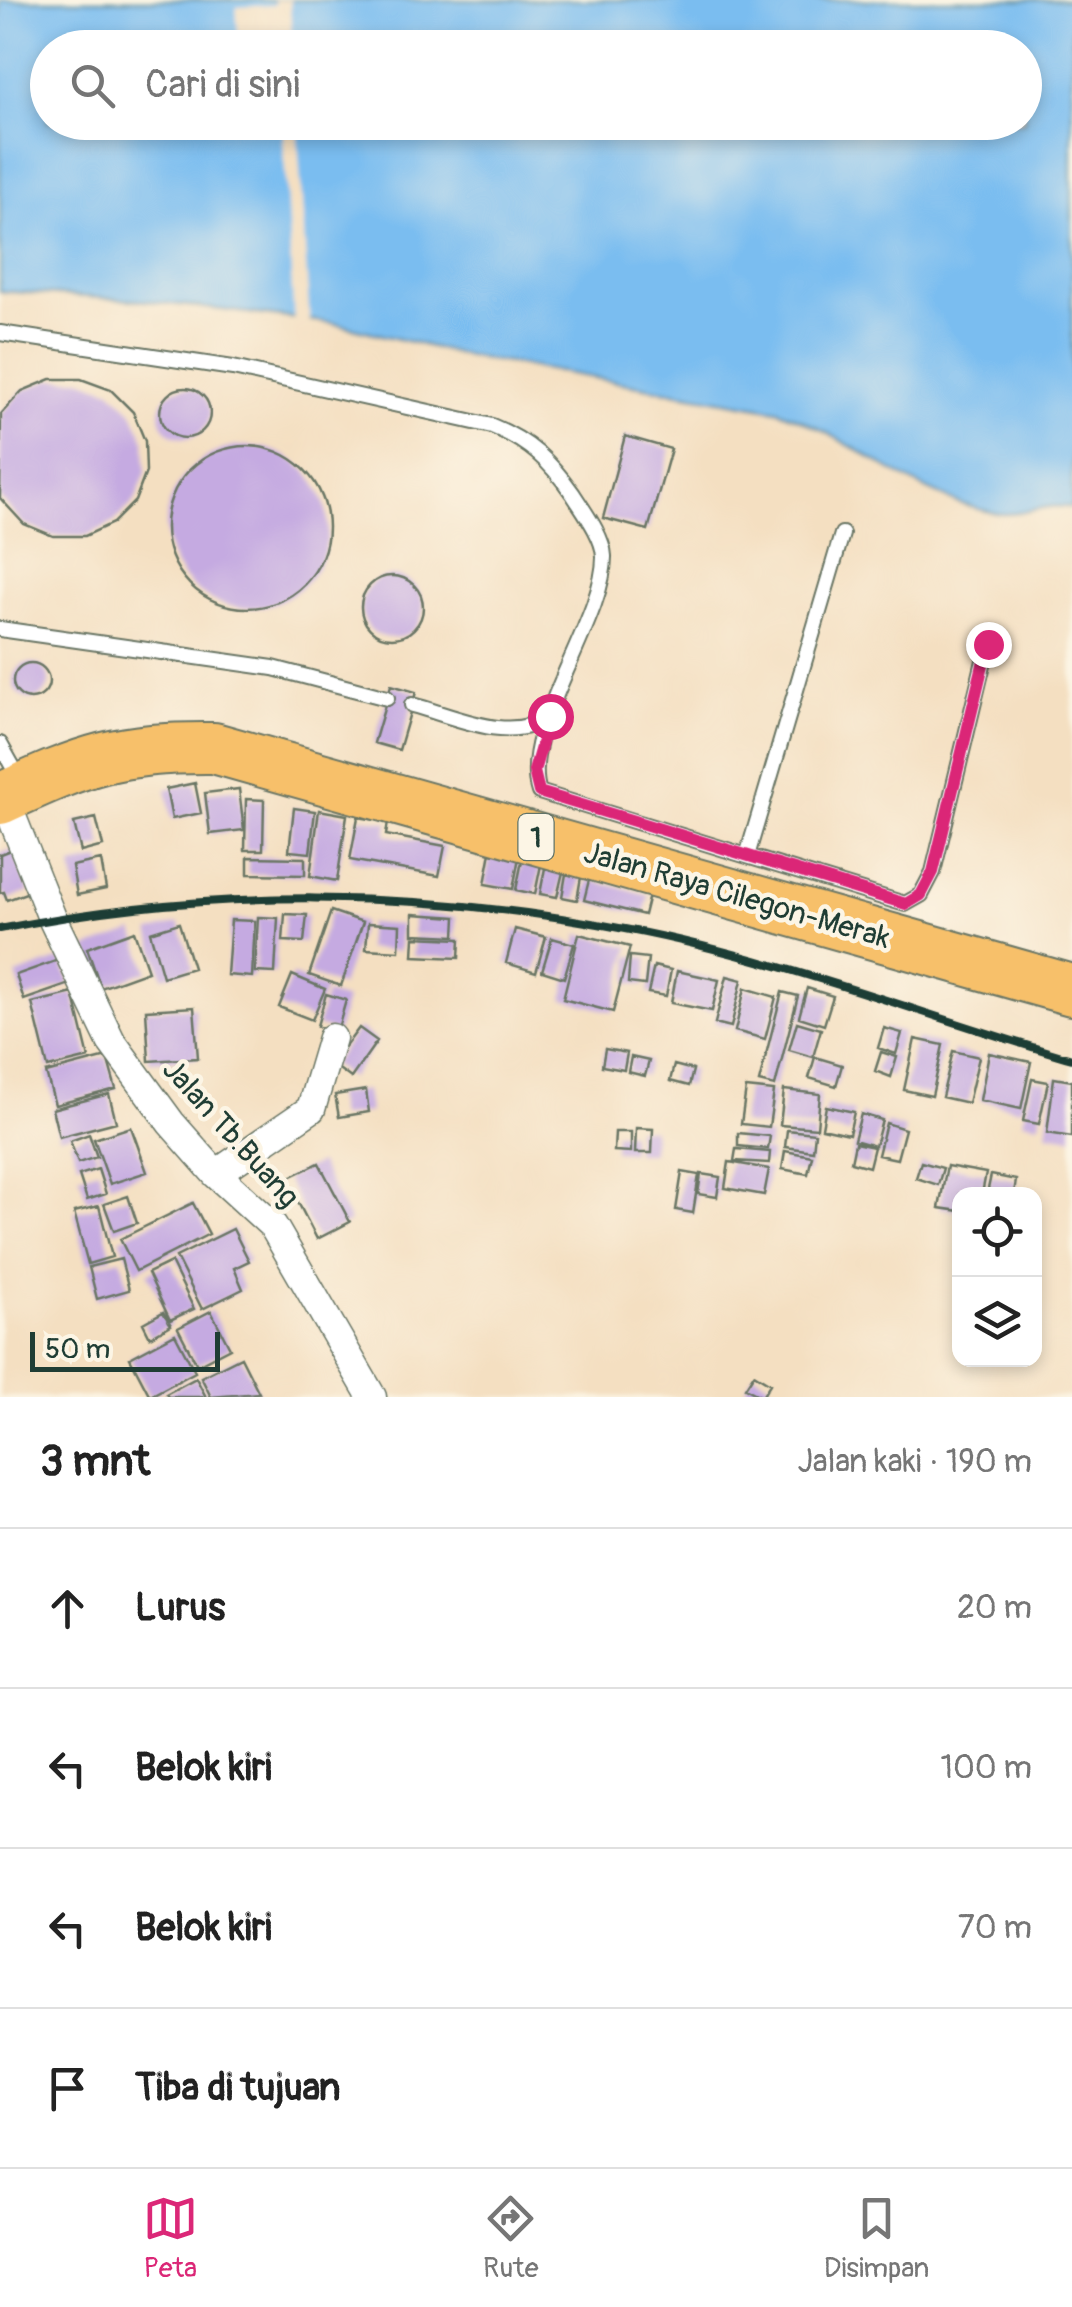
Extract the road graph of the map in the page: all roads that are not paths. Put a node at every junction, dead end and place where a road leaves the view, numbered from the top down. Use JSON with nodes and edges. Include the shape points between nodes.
{"nodes":[{"id":1,"x":0,"y":333,"type":"edge"},
{"id":2,"x":842,"y":534,"type":"dead end"},
{"id":3,"x":0,"y":629,"type":"edge"},
{"id":4,"x":988,"y":644,"type":"dead end"},
{"id":5,"x":387,"y":698,"type":"dead end"},
{"id":6,"x":412,"y":705,"type":"dead end"},
{"id":7,"x":550,"y":716,"type":"junction"},
{"id":8,"x":0,"y":744,"type":"edge"},
{"id":9,"x":10,"y":795,"type":"edge"},
{"id":10,"x":747,"y":856,"type":"junction"},
{"id":11,"x":1072,"y":990,"type":"edge"},
{"id":12,"x":332,"y":1038,"type":"dead end"},
{"id":13,"x":216,"y":1174,"type":"junction"},
{"id":14,"x":372,"y":1397,"type":"edge"}],
"edges":[{"from":1,"to":7,"type":"lane","via":[[233,368],[492,426],[524,439],[553,465],[604,554]]},
{"from":2,"to":10,"type":"lane"},
{"from":3,"to":5,"type":"lane","via":[[273,668]]},
{"from":4,"to":10,"type":"lane","via":[[933,872],[921,895],[906,904]]},
{"from":6,"to":7,"type":"lane","via":[[514,732]]},
{"from":7,"to":10,"type":"lane","via":[[534,771],[539,792]]},
{"from":8,"to":9,"type":"lane"},
{"from":9,"to":11,"type":"highway","name":"Jalan Raya Cilegon-Merak","number":"1","via":[[120,752],[214,748]]},
{"from":9,"to":13,"type":"street","name":"Jalan Tb.Buang","via":[[96,1013],[142,1084]]},
{"from":12,"to":13,"type":"street","via":[[311,1109]]},
{"from":13,"to":14,"type":"street","name":"Jalan Tb.Buang","via":[[273,1226]]}]}
